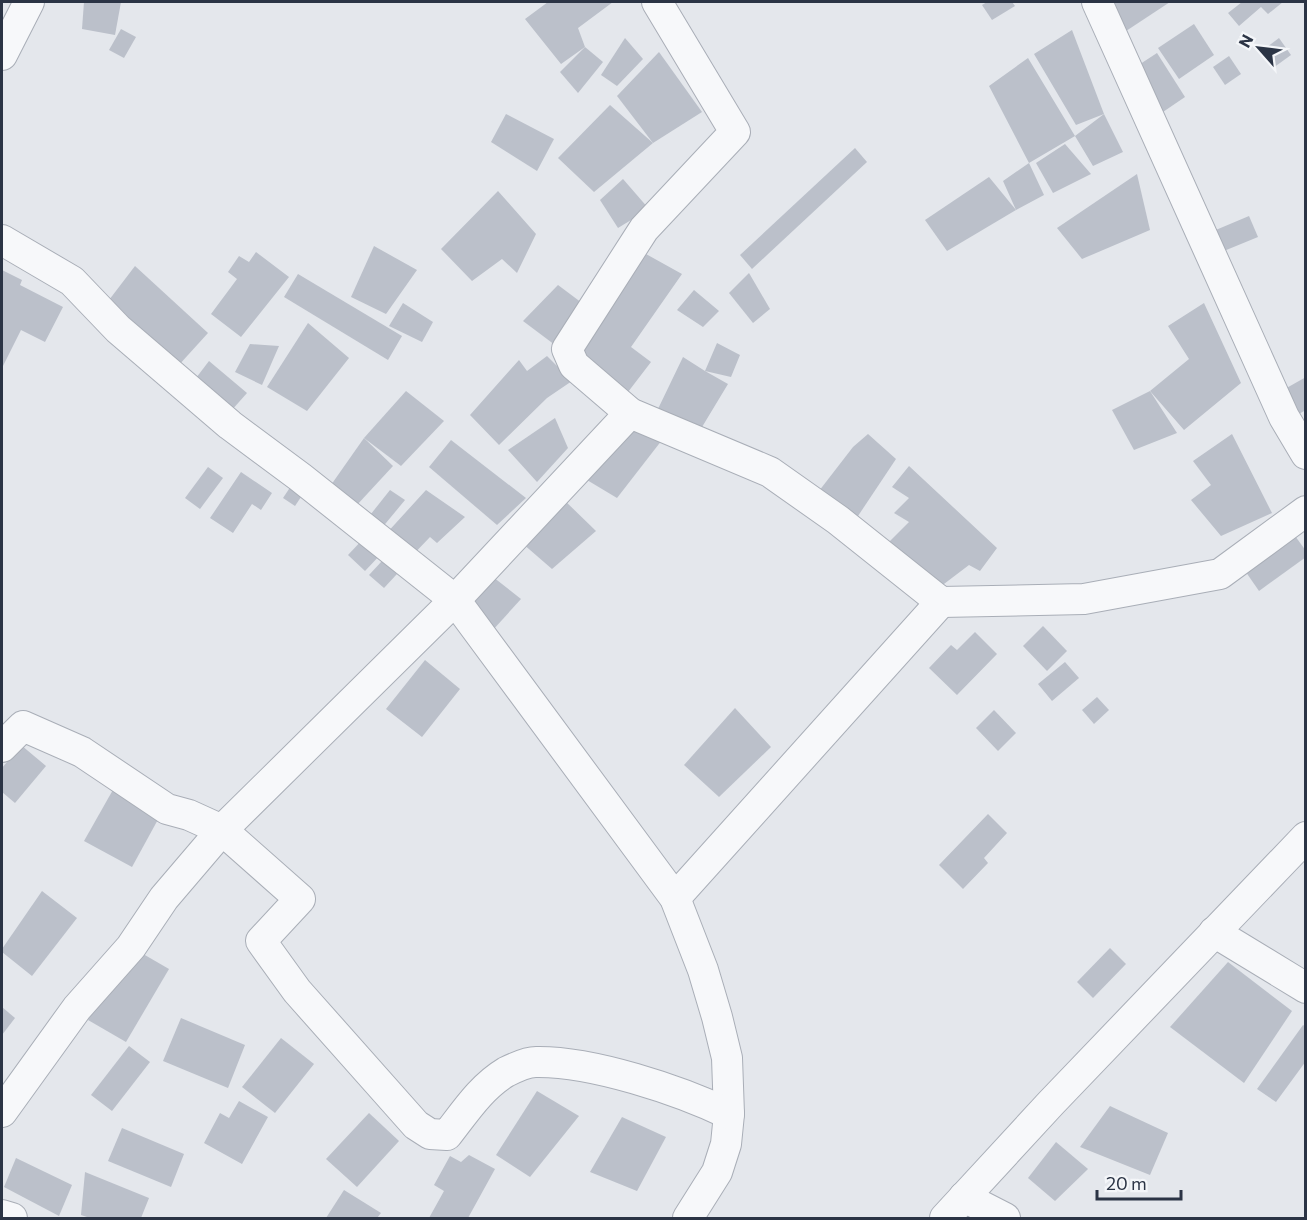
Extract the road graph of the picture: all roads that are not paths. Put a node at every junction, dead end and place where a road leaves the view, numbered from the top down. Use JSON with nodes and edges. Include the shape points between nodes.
{"nodes":[{"id":1,"x":29,"y":2,"type":"edge"},
{"id":2,"x":657,"y":2,"type":"edge"},
{"id":3,"x":1096,"y":2,"type":"edge"},
{"id":4,"x":2,"y":55,"type":"edge"},
{"id":5,"x":2,"y":240,"type":"edge"},
{"id":6,"x":630,"y":414,"type":"junction"},
{"id":7,"x":1305,"y":454,"type":"edge"},
{"id":8,"x":1305,"y":511,"type":"edge"},
{"id":9,"x":455,"y":600,"type":"junction"},
{"id":10,"x":941,"y":602,"type":"junction"},
{"id":11,"x":2,"y":747,"type":"edge"},
{"id":12,"x":222,"y":830,"type":"junction"},
{"id":13,"x":1305,"y":837,"type":"edge"},
{"id":14,"x":675,"y":898,"type":"junction"},
{"id":15,"x":1214,"y":932,"type":"junction"},
{"id":16,"x":1305,"y":988,"type":"edge"},
{"id":17,"x":2,"y":1112,"type":"edge"},
{"id":18,"x":729,"y":1114,"type":"junction"},
{"id":19,"x":955,"y":1208,"type":"edge"},
{"id":20,"x":2,"y":1215,"type":"edge"},
{"id":21,"x":12,"y":1218,"type":"edge"},
{"id":22,"x":688,"y":1218,"type":"edge"},
{"id":23,"x":1005,"y":1218,"type":"edge"}],
"edges":[{"from":1,"to":4,"type":"street"},
{"from":2,"to":6,"type":"street","via":[[735,132],[644,228],[567,349],[574,365]]},
{"from":3,"to":7,"type":"street","via":[[1284,417]]},
{"from":5,"to":9,"type":"street","via":[[72,281],[118,329],[221,417]]},
{"from":6,"to":9,"type":"street"},
{"from":6,"to":10,"type":"street","via":[[770,472]]},
{"from":8,"to":10,"type":"street","via":[[1220,573],[1084,599]]},
{"from":9,"to":12,"type":"street"},
{"from":9,"to":14,"type":"street"},
{"from":10,"to":14,"type":"street"},
{"from":11,"to":12,"type":"street","via":[[23,726],[82,752],[167,808]]},
{"from":12,"to":17,"type":"street","via":[[77,1008]]},
{"from":12,"to":18,"type":"street","via":[[300,899],[261,941],[297,991],[416,1125],[430,1134],[447,1135],[482,1090],[507,1071],[534,1062],[572,1065],[628,1077]]},
{"from":13,"to":15,"type":"street"},
{"from":14,"to":18,"type":"street","via":[[717,1017],[727,1058]]},
{"from":15,"to":16,"type":"street"},
{"from":15,"to":19,"type":"street"},
{"from":18,"to":22,"type":"street","via":[[726,1144],[717,1172]]},
{"from":19,"to":23,"type":"street"},
{"from":20,"to":21,"type":"street"}]}
